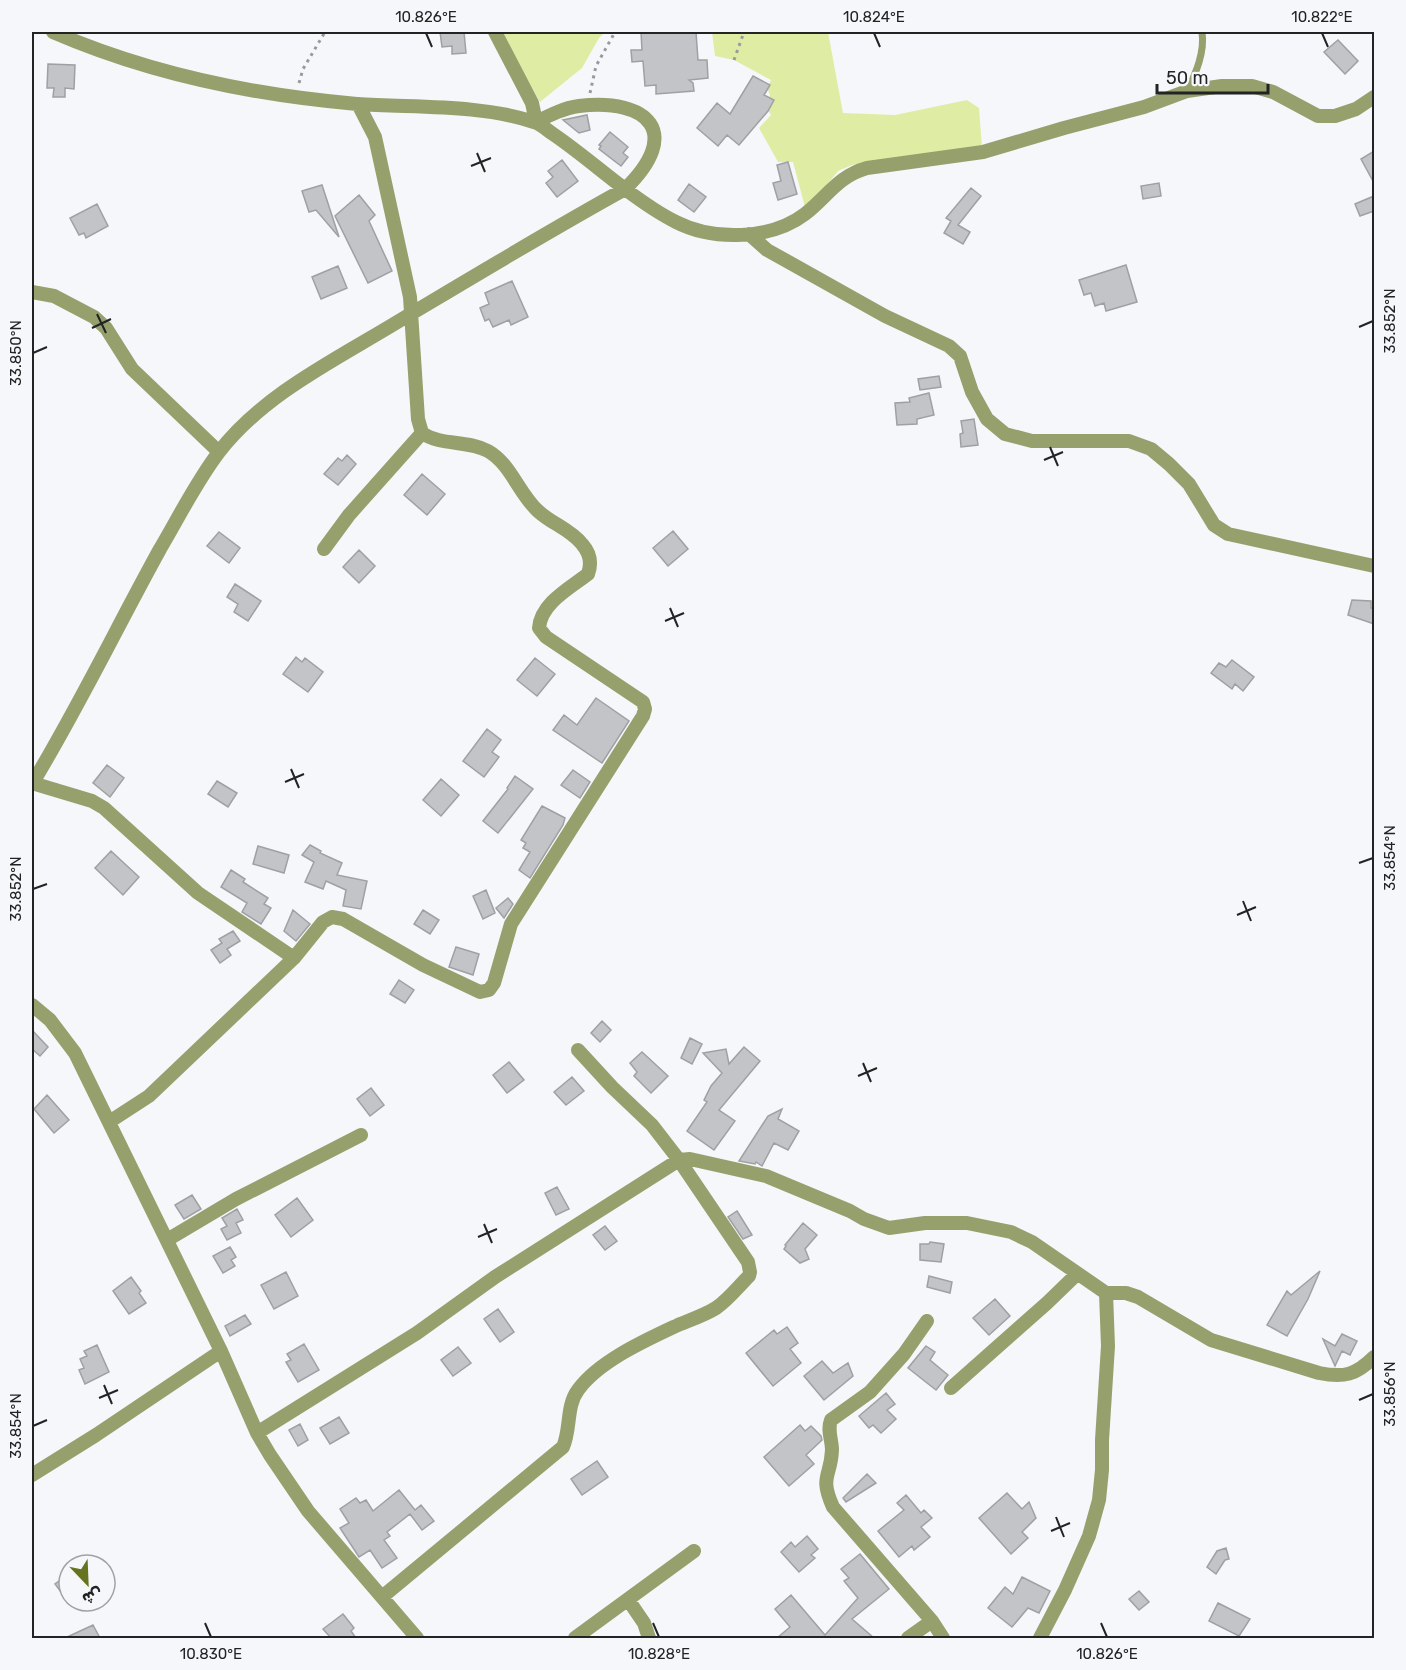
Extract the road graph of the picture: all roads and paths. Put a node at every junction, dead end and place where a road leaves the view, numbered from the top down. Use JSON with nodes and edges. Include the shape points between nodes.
{"nodes":[{"id":1,"x":53,"y":32,"type":"edge"},
{"id":2,"x":325,"y":32,"type":"edge"},
{"id":3,"x":495,"y":32,"type":"edge"},
{"id":4,"x":615,"y":32,"type":"edge"},
{"id":5,"x":744,"y":32,"type":"edge"},
{"id":6,"x":1202,"y":32,"type":"edge"},
{"id":7,"x":734,"y":60,"type":"dead end"},
{"id":8,"x":1187,"y":91,"type":"junction"},
{"id":9,"x":296,"y":97,"type":"junction"},
{"id":10,"x":1374,"y":97,"type":"edge"},
{"id":11,"x":358,"y":104,"type":"junction"},
{"id":12,"x":591,"y":106,"type":"junction"},
{"id":13,"x":536,"y":122,"type":"junction"},
{"id":14,"x":625,"y":189,"type":"junction"},
{"id":15,"x":749,"y":234,"type":"junction"},
{"id":16,"x":32,"y":292,"type":"edge"},
{"id":17,"x":411,"y":314,"type":"junction"},
{"id":18,"x":422,"y":433,"type":"junction"},
{"id":19,"x":219,"y":452,"type":"junction"},
{"id":20,"x":324,"y":549,"type":"dead end"},
{"id":21,"x":1374,"y":566,"type":"edge"},
{"id":22,"x":32,"y":784,"type":"edge"},
{"id":23,"x":294,"y":958,"type":"junction"},
{"id":24,"x":32,"y":1005,"type":"edge"},
{"id":25,"x":578,"y":1050,"type":"dead end"},
{"id":26,"x":109,"y":1122,"type":"junction"},
{"id":27,"x":361,"y":1135,"type":"dead end"},
{"id":28,"x":679,"y":1160,"type":"junction"},
{"id":29,"x":167,"y":1240,"type":"junction"},
{"id":30,"x":1077,"y":1274,"type":"junction"},
{"id":31,"x":1106,"y":1293,"type":"junction"},
{"id":32,"x":927,"y":1321,"type":"dead end"},
{"id":33,"x":221,"y":1351,"type":"junction"},
{"id":34,"x":1374,"y":1357,"type":"edge"},
{"id":35,"x":951,"y":1388,"type":"dead end"},
{"id":36,"x":257,"y":1433,"type":"junction"},
{"id":37,"x":32,"y":1475,"type":"edge"},
{"id":38,"x":694,"y":1551,"type":"dead end"},
{"id":39,"x":382,"y":1597,"type":"junction"},
{"id":40,"x":629,"y":1601,"type":"junction"},
{"id":41,"x":932,"y":1621,"type":"junction"},
{"id":42,"x":417,"y":1638,"type":"edge"},
{"id":43,"x":575,"y":1638,"type":"edge"},
{"id":44,"x":649,"y":1638,"type":"edge"},
{"id":45,"x":908,"y":1638,"type":"edge"},
{"id":46,"x":943,"y":1638,"type":"edge"},
{"id":47,"x":1040,"y":1638,"type":"edge"}],
"edges":[{"from":1,"to":9,"type":"street","via":[[162,72]]},
{"from":2,"to":9,"type":"path","via":[[303,69]]},
{"from":3,"to":13,"type":"street","via":[[532,103]]},
{"from":4,"to":12,"type":"path","via":[[596,66]]},
{"from":5,"to":7,"type":"path"},
{"from":6,"to":8,"type":"lane","via":[[1200,60]]},
{"from":8,"to":10,"type":"street","via":[[1252,86],[1273,92],[1318,116],[1335,116],[1356,109]]},
{"from":8,"to":15,"type":"street","via":[[1144,107],[983,152],[852,172],[803,215],[786,225]]},
{"from":9,"to":11,"type":"street"},
{"from":11,"to":13,"type":"street","via":[[479,111]]},
{"from":11,"to":17,"type":"street","via":[[375,137]]},
{"from":12,"to":13,"type":"street","via":[[555,112]]},
{"from":12,"to":14,"type":"street","via":[[633,111],[651,123],[655,132],[652,155]]},
{"from":13,"to":14,"type":"street"},
{"from":14,"to":15,"type":"street","via":[[677,223],[707,232]]},
{"from":14,"to":17,"type":"street"},
{"from":15,"to":21,"type":"street","via":[[786,261],[949,346],[960,356],[972,392],[987,419],[1005,434],[1032,441],[1129,441],[1150,449],[1169,464],[1189,484],[1214,525],[1228,534]]},
{"from":16,"to":19,"type":"street","via":[[54,296],[94,317],[106,328],[132,369]]},
{"from":17,"to":18,"type":"street"},
{"from":17,"to":19,"type":"street","via":[[297,383],[243,425]]},
{"from":18,"to":20,"type":"street","via":[[348,515]]},
{"from":18,"to":23,"type":"street","via":[[487,451],[500,461],[536,510],[582,543],[589,555],[588,574],[546,607],[538,628],[643,702],[645,709],[511,924],[489,990],[480,992],[343,919],[332,917],[323,922]]},
{"from":19,"to":22,"type":"street","via":[[164,543]]},
{"from":22,"to":23,"type":"street","via":[[104,808],[198,892]]},
{"from":23,"to":26,"type":"street","via":[[149,1096]]},
{"from":24,"to":26,"type":"street","via":[[50,1020],[75,1053]]},
{"from":25,"to":28,"type":"street","via":[[652,1125]]},
{"from":26,"to":29,"type":"street"},
{"from":27,"to":29,"type":"street","via":[[236,1199]]},
{"from":28,"to":30,"type":"street","via":[[766,1176],[889,1228],[967,1223],[1011,1232]]},
{"from":28,"to":36,"type":"street"},
{"from":28,"to":39,"type":"street","via":[[748,1262],[749,1276],[714,1309],[652,1337],[592,1375],[576,1392],[563,1447]]},
{"from":29,"to":33,"type":"street"},
{"from":30,"to":31,"type":"street"},
{"from":30,"to":35,"type":"street"},
{"from":31,"to":34,"type":"street","via":[[1138,1297],[1211,1340],[1319,1373],[1337,1377],[1354,1373]]},
{"from":31,"to":47,"type":"street","via":[[1108,1346],[1099,1500],[1089,1536]]},
{"from":32,"to":41,"type":"street","via":[[870,1392],[831,1420],[832,1451],[825,1481],[833,1507]]},
{"from":33,"to":36,"type":"street"},
{"from":33,"to":37,"type":"street"},
{"from":36,"to":39,"type":"street","via":[[308,1511]]},
{"from":38,"to":40,"type":"street"},
{"from":39,"to":42,"type":"street"},
{"from":40,"to":43,"type":"street"},
{"from":40,"to":44,"type":"street","via":[[645,1623]]},
{"from":41,"to":45,"type":"street"},
{"from":41,"to":46,"type":"street"}]}
